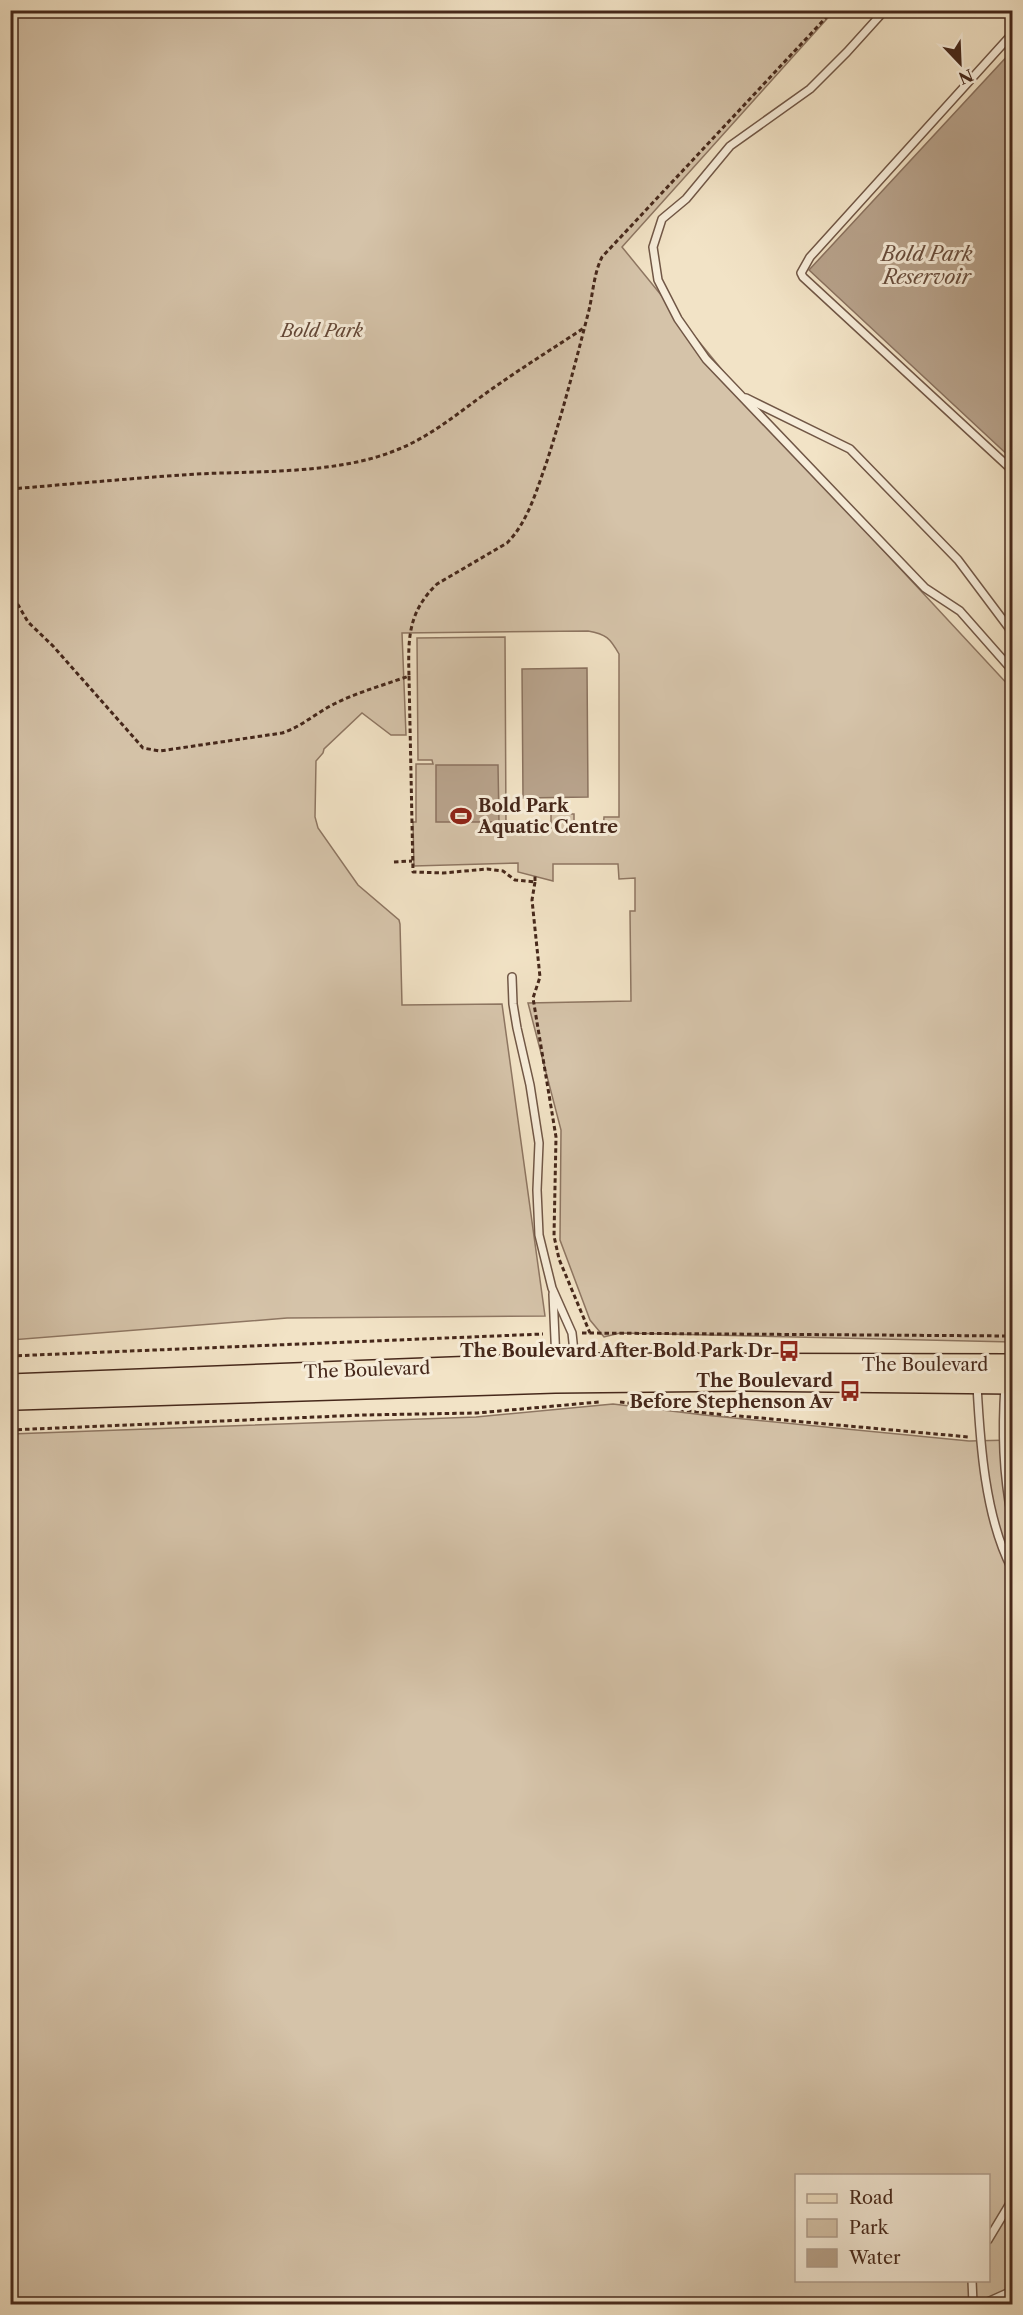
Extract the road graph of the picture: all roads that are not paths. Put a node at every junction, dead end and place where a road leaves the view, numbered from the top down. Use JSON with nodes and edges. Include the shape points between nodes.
{"nodes":[{"id":1,"x":885,"y":10,"type":"edge"},
{"id":2,"x":1012,"y":34,"type":"edge"},
{"id":3,"x":741,"y":396,"type":"junction"},
{"id":4,"x":1012,"y":470,"type":"edge"},
{"id":5,"x":1012,"y":632,"type":"edge"},
{"id":6,"x":1012,"y":669,"type":"edge"},
{"id":7,"x":512,"y":977,"type":"dead end"},
{"id":8,"x":552,"y":1288,"type":"junction"},
{"id":9,"x":566,"y":1373,"type":"junction"},
{"id":10,"x":977,"y":1373,"type":"junction"},
{"id":11,"x":1009,"y":1374,"type":"edge"},
{"id":12,"x":10,"y":1385,"type":"edge"},
{"id":13,"x":10,"y":1399,"type":"edge"},
{"id":14,"x":1012,"y":1519,"type":"edge"},
{"id":15,"x":1012,"y":1569,"type":"edge"},
{"id":16,"x":1012,"y":2200,"type":"edge"},
{"id":17,"x":990,"y":2237,"type":"edge"},
{"id":18,"x":972,"y":2282,"type":"edge"},
{"id":19,"x":1012,"y":2291,"type":"edge"},
{"id":20,"x":973,"y":2304,"type":"edge"},
{"id":21,"x":982,"y":2304,"type":"edge"}],
"edges":[{"from":1,"to":3,"type":"lane","via":[[810,89],[729,146],[686,199],[662,219],[653,247],[658,280],[678,319],[706,359]]},
{"from":2,"to":4,"type":"lane","via":[[810,257],[801,273]]},
{"from":3,"to":5,"type":"lane","via":[[850,449],[958,560]]},
{"from":3,"to":6,"type":"lane","via":[[926,588],[960,611]]},
{"from":7,"to":8,"type":"lane","via":[[514,1012],[539,1143],[539,1235]]},
{"from":8,"to":9,"type":"lane","via":[[555,1333]]},
{"from":8,"to":9,"type":"lane","via":[[572,1333]]},
{"from":9,"to":10,"type":"main road","name":"The Boulevard","via":[[745,1380]]},
{"from":9,"to":12,"type":"main road","name":"The Boulevard"},
{"from":9,"to":13,"type":"main road","name":"The Boulevard"},
{"from":10,"to":11,"type":"main road","name":"The Boulevard"},
{"from":10,"to":15,"type":"lane","via":[[980,1438],[997,1531]]},
{"from":11,"to":14,"type":"lane","via":[[1002,1438]]},
{"from":16,"to":17,"type":"lane"},
{"from":18,"to":20,"type":"lane"},
{"from":19,"to":21,"type":"lane"}]}
